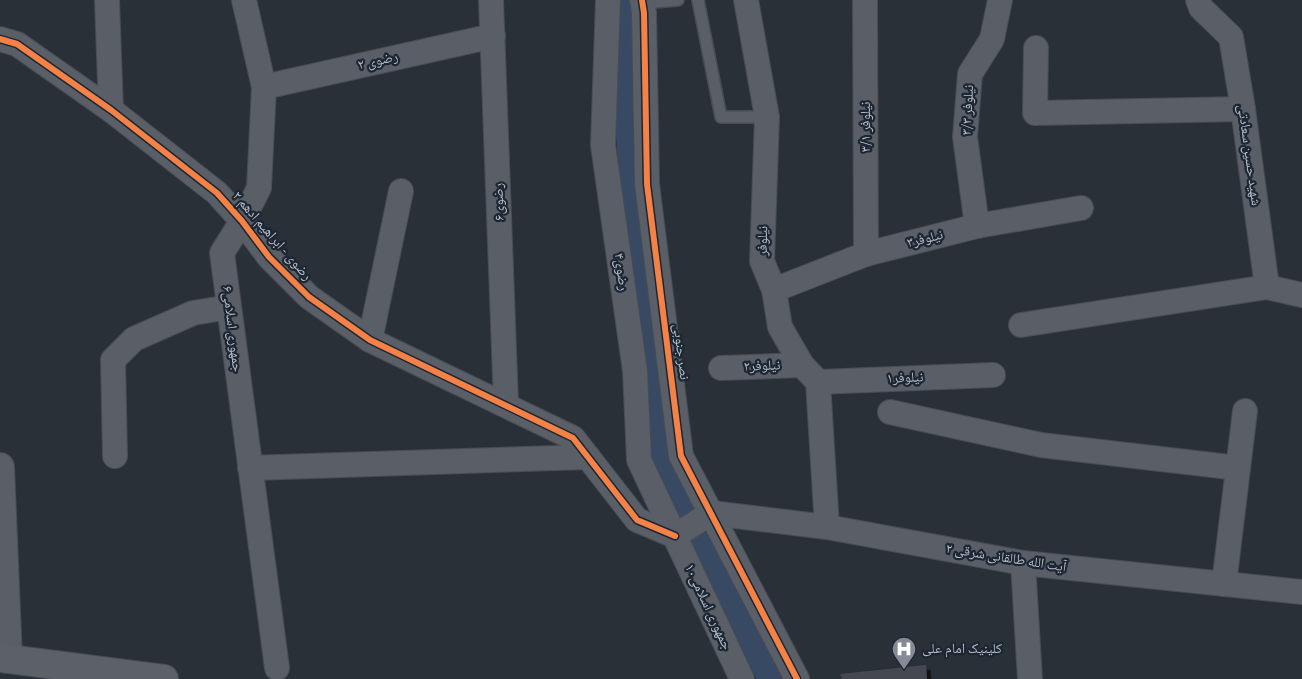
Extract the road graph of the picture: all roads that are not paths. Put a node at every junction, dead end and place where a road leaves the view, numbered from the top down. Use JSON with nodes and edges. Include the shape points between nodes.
{"nodes":[{"id":1,"x":107,"y":0,"type":"edge"},
{"id":2,"x":244,"y":0,"type":"edge"},
{"id":3,"x":491,"y":0,"type":"edge"},
{"id":4,"x":608,"y":0,"type":"edge"},
{"id":5,"x":678,"y":0,"type":"edge"},
{"id":6,"x":698,"y":0,"type":"edge"},
{"id":7,"x":746,"y":0,"type":"edge"},
{"id":8,"x":865,"y":0,"type":"edge"},
{"id":9,"x":1000,"y":0,"type":"edge"},
{"id":10,"x":1198,"y":0,"type":"edge"},
{"id":11,"x":642,"y":1,"type":"edge"},
{"id":12,"x":493,"y":36,"type":"junction"},
{"id":13,"x":0,"y":39,"type":"edge"},
{"id":14,"x":1036,"y":48,"type":"dead end"},
{"id":15,"x":264,"y":87,"type":"junction"},
{"id":16,"x":1243,"y":109,"type":"junction"},
{"id":17,"x":111,"y":110,"type":"junction"},
{"id":18,"x":767,"y":117,"type":"junction"},
{"id":19,"x":401,"y":192,"type":"dead end"},
{"id":20,"x":1080,"y":208,"type":"dead end"},
{"id":21,"x":242,"y":221,"type":"junction"},
{"id":22,"x":978,"y":226,"type":"junction"},
{"id":23,"x":866,"y":254,"type":"junction"},
{"id":24,"x":1267,"y":286,"type":"junction"},
{"id":25,"x":774,"y":290,"type":"junction"},
{"id":26,"x":1302,"y":295,"type":"edge"},
{"id":27,"x":229,"y":307,"type":"junction"},
{"id":28,"x":1021,"y":325,"type":"dead end"},
{"id":29,"x":370,"y":340,"type":"junction"},
{"id":30,"x":721,"y":368,"type":"dead end"},
{"id":31,"x":810,"y":374,"type":"junction"},
{"id":32,"x":993,"y":375,"type":"dead end"},
{"id":33,"x":506,"y":404,"type":"junction"},
{"id":34,"x":1245,"y":411,"type":"dead end"},
{"id":35,"x":890,"y":412,"type":"dead end"},
{"id":36,"x":115,"y":456,"type":"dead end"},
{"id":37,"x":588,"y":457,"type":"junction"},
{"id":38,"x":0,"y":467,"type":"edge"},
{"id":39,"x":250,"y":468,"type":"junction"},
{"id":40,"x":1238,"y":468,"type":"junction"},
{"id":41,"x":711,"y":513,"type":"junction"},
{"id":42,"x":827,"y":527,"type":"junction"},
{"id":43,"x":680,"y":533,"type":"junction"},
{"id":44,"x":1023,"y":563,"type":"junction"},
{"id":45,"x":2,"y":570,"type":"edge"},
{"id":46,"x":1224,"y":584,"type":"junction"},
{"id":47,"x":1302,"y":592,"type":"edge"},
{"id":48,"x":4,"y":658,"type":"edge"},
{"id":49,"x":277,"y":668,"type":"dead end"},
{"id":50,"x":164,"y":679,"type":"edge"},
{"id":51,"x":742,"y":679,"type":"edge"},
{"id":52,"x":797,"y":679,"type":"edge"},
{"id":53,"x":1030,"y":679,"type":"edge"}],
"edges":[{"from":1,"to":17,"type":"street"},
{"from":2,"to":15,"type":"street","name":"جمهوری اسلامی۶"},
{"from":3,"to":12,"type":"street","name":"رضوی۶"},
{"from":4,"to":43,"type":"street","name":"رضوی۴","via":[[603,145],[635,372],[639,460]]},
{"from":5,"to":11,"type":"lane"},
{"from":6,"to":18,"type":"lane","via":[[721,118]]},
{"from":7,"to":18,"type":"street","name":"نیلوفر"},
{"from":8,"to":23,"type":"street","name":"نیلوفر ۳/۱"},
{"from":9,"to":22,"type":"street","name":"نیلوفر ۳/۳","via":[[992,39],[970,74],[966,137]]},
{"from":10,"to":16,"type":"street","name":"شهید حسین سعادتی","via":[[1201,8],[1231,37]]},
{"from":11,"to":41,"type":"street","name":"نصر جنوبی","via":[[647,184],[681,456]]},
{"from":12,"to":15,"type":"street","name":"رضوی ۲"},
{"from":12,"to":33,"type":"street","name":"رضوی۶"},
{"from":13,"to":17,"type":"street","name":"رضوی - ابراهیم ادهم ۲","via":[[16,44]]},
{"from":14,"to":16,"type":"street","via":[[1035,113]]},
{"from":15,"to":21,"type":"street","name":"جمهوری اسلامی۶","via":[[259,188]]},
{"from":16,"to":24,"type":"street","name":"شهید حسین سعادتی"},
{"from":17,"to":21,"type":"street","name":"رضوی - ابراهیم ادهم ۲","via":[[217,193]]},
{"from":18,"to":25,"type":"street","name":"نیلوفر","via":[[762,261]]},
{"from":19,"to":29,"type":"street"},
{"from":20,"to":22,"type":"street","name":"نیلوفر۳"},
{"from":21,"to":27,"type":"street","name":"جمهوری اسلامی۶","via":[[222,253]]},
{"from":21,"to":29,"type":"street","name":"رضوی - ابراهیم ادهم ۲","via":[[269,257],[309,297]]},
{"from":22,"to":23,"type":"street","name":"نیلوفر۳"},
{"from":23,"to":25,"type":"street","name":"نیلوفر۳"},
{"from":24,"to":26,"type":"street"},
{"from":24,"to":28,"type":"street"},
{"from":25,"to":31,"type":"street","name":"نیلوفر","via":[[780,327]]},
{"from":27,"to":36,"type":"street","via":[[193,313],[134,339],[113,360]]},
{"from":27,"to":39,"type":"street","name":"جمهوری اسلامی۶"},
{"from":29,"to":33,"type":"street","name":"رضوی - ابراهیم ادهم ۲"},
{"from":30,"to":31,"type":"street","name":"نیلوفر۲"},
{"from":31,"to":32,"type":"street","name":"نیلوفر۱"},
{"from":31,"to":42,"type":"street","name":"نیلوفر"},
{"from":33,"to":37,"type":"street","name":"رضوی - ابراهیم ادهم ۲","via":[[573,438]]},
{"from":34,"to":40,"type":"street"},
{"from":35,"to":40,"type":"street","via":[[1041,444]]},
{"from":37,"to":39,"type":"street"},
{"from":37,"to":43,"type":"street","name":"رضوی - ابراهیم ادهم ۲","via":[[637,520]]},
{"from":38,"to":45,"type":"street"},
{"from":39,"to":49,"type":"street","name":"جمهوری اسلامی۶"},
{"from":40,"to":46,"type":"street"},
{"from":41,"to":42,"type":"street","name":"آیت الله طالقانی شرقی ۲"},
{"from":41,"to":43,"type":"street"},
{"from":41,"to":52,"type":"street","name":"نصر جنوبی"},
{"from":42,"to":44,"type":"street","name":"آیت الله طالقانی شرقی ۲"},
{"from":43,"to":51,"type":"street","name":"جمهوری اسلامی۱۰"},
{"from":44,"to":46,"type":"street","name":"آیت الله طالقانی شرقی ۲"},
{"from":44,"to":53,"type":"street"},
{"from":45,"to":48,"type":"street"},
{"from":46,"to":47,"type":"street","name":"آیت الله طالقانی شرقی ۲"},
{"from":48,"to":50,"type":"main road"}]}
